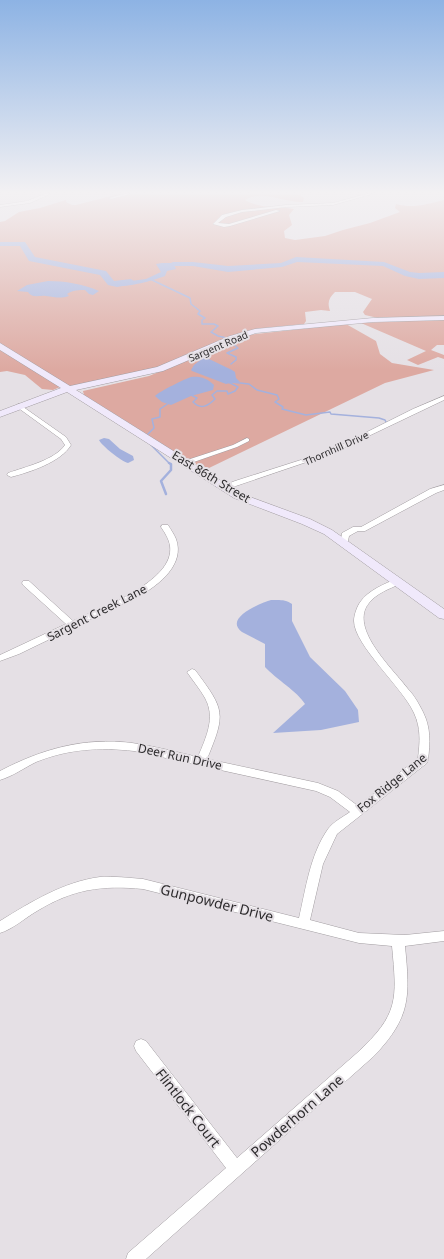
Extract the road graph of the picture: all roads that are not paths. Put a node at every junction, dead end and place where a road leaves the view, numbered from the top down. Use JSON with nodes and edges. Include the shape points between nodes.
{"nodes":[{"id":1,"x":444,"y":318,"type":"edge"},
{"id":2,"x":0,"y":346,"type":"edge"},
{"id":3,"x":69,"y":390,"type":"junction"},
{"id":4,"x":444,"y":398,"type":"edge"},
{"id":5,"x":19,"y":406,"type":"junction"},
{"id":6,"x":0,"y":414,"type":"edge"},
{"id":7,"x":247,"y":440,"type":"dead end"},
{"id":8,"x":185,"y":462,"type":"junction"},
{"id":9,"x":10,"y":475,"type":"dead end"},
{"id":10,"x":224,"y":487,"type":"junction"},
{"id":11,"x":444,"y":487,"type":"edge"},
{"id":12,"x":165,"y":527,"type":"dead end"},
{"id":13,"x":343,"y":540,"type":"junction"},
{"id":14,"x":397,"y":582,"type":"junction"},
{"id":15,"x":26,"y":583,"type":"dead end"},
{"id":16,"x":444,"y":615,"type":"edge"},
{"id":17,"x":72,"y":625,"type":"junction"},
{"id":18,"x":0,"y":658,"type":"edge"},
{"id":19,"x":397,"y":664,"type":"dead end"},
{"id":20,"x":192,"y":672,"type":"dead end"},
{"id":21,"x":434,"y":744,"type":"dead end"},
{"id":22,"x":201,"y":762,"type":"junction"},
{"id":23,"x":0,"y":776,"type":"edge"},
{"id":24,"x":357,"y":811,"type":"junction"},
{"id":25,"x":303,"y":924,"type":"junction"},
{"id":26,"x":0,"y":928,"type":"edge"},
{"id":27,"x":444,"y":936,"type":"edge"},
{"id":28,"x":398,"y":941,"type":"junction"},
{"id":29,"x":141,"y":1046,"type":"dead end"},
{"id":30,"x":236,"y":1169,"type":"junction"},
{"id":31,"x":134,"y":1259,"type":"edge"}],
"edges":[{"from":1,"to":3,"type":"street","name":"Sargent Road","via":[[368,320],[259,330],[235,337],[160,369]]},
{"from":2,"to":3,"type":"street","name":"East 86th Street"},
{"from":3,"to":5,"type":"street","name":"Sargent Road"},
{"from":3,"to":8,"type":"street","name":"East 86th Street"},
{"from":4,"to":10,"type":"street","name":"Thornhill Drive","via":[[320,456]]},
{"from":5,"to":6,"type":"street","name":"Sargent Road"},
{"from":5,"to":9,"type":"street","via":[[64,438],[68,445],[58,456]]},
{"from":7,"to":8,"type":"street"},
{"from":8,"to":10,"type":"street","name":"East 86th Street"},
{"from":10,"to":13,"type":"street","name":"East 86th Street","via":[[253,502],[310,522]]},
{"from":11,"to":13,"type":"street"},
{"from":12,"to":17,"type":"street","name":"Sargent Creek Lane","via":[[171,534],[175,547],[173,559],[160,578],[138,593]]},
{"from":13,"to":14,"type":"street","name":"East 86th Street"},
{"from":14,"to":16,"type":"street","name":"East 86th Street"},
{"from":14,"to":19,"type":"street","via":[[368,599],[361,607],[359,616],[364,632]]},
{"from":15,"to":17,"type":"street"},
{"from":17,"to":18,"type":"street","name":"Sargent Creek Lane"},
{"from":20,"to":22,"type":"street","via":[[210,695],[217,715]]},
{"from":21,"to":24,"type":"street","name":"Fox Ridge Lane","via":[[421,762]]},
{"from":22,"to":23,"type":"street","name":"Deer Run Drive","via":[[126,746],[83,745],[40,755]]},
{"from":22,"to":24,"type":"street","name":"Deer Run Drive","via":[[318,787],[334,794]]},
{"from":24,"to":25,"type":"street","name":"Fox Ridge Lane","via":[[335,829],[327,840]]},
{"from":25,"to":26,"type":"street","name":"Gunpowder Drive","via":[[143,884],[114,881],[92,882],[65,890]]},
{"from":25,"to":28,"type":"street","name":"Gunpowder Drive","via":[[359,938]]},
{"from":27,"to":28,"type":"street","name":"Gunpowder Drive"},
{"from":28,"to":30,"type":"street","name":"Powderhorn Lane","via":[[402,997],[387,1029],[362,1058]]},
{"from":29,"to":30,"type":"street","name":"Flintlock Court"},
{"from":30,"to":31,"type":"street","name":"Powderhorn Lane"}]}
